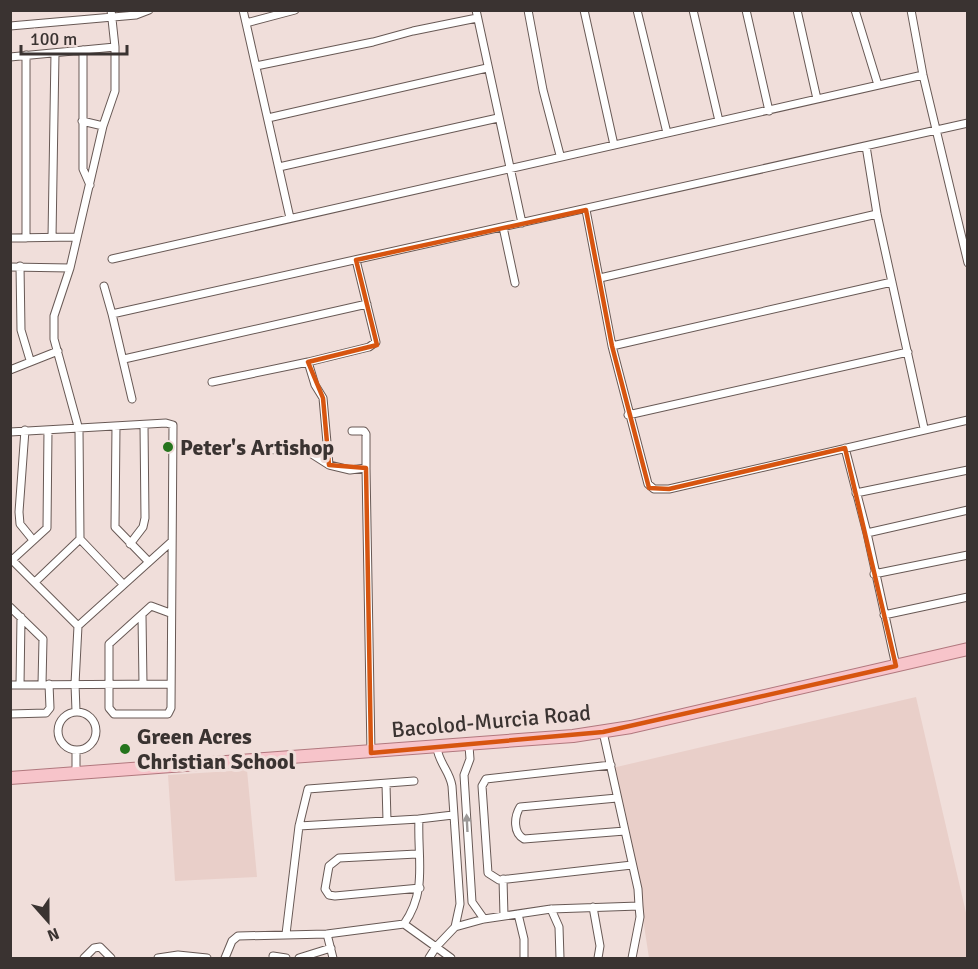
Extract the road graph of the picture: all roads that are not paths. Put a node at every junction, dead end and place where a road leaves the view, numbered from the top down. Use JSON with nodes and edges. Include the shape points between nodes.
{"nodes":[{"id":1,"x":149,"y":10,"type":"edge"},
{"id":2,"x":243,"y":10,"type":"edge"},
{"id":3,"x":295,"y":10,"type":"edge"},
{"id":4,"x":528,"y":10,"type":"edge"},
{"id":5,"x":584,"y":10,"type":"edge"},
{"id":6,"x":637,"y":10,"type":"edge"},
{"id":7,"x":693,"y":10,"type":"edge"},
{"id":8,"x":746,"y":10,"type":"edge"},
{"id":9,"x":797,"y":10,"type":"edge"},
{"id":10,"x":855,"y":10,"type":"edge"},
{"id":11,"x":911,"y":10,"type":"edge"},
{"id":12,"x":111,"y":14,"type":"edge"},
{"id":13,"x":477,"y":14,"type":"edge"},
{"id":14,"x":246,"y":23,"type":"junction"},
{"id":15,"x":10,"y":26,"type":"edge"},
{"id":16,"x":115,"y":47,"type":"junction"},
{"id":17,"x":83,"y":50,"type":"junction"},
{"id":18,"x":55,"y":53,"type":"junction"},
{"id":19,"x":26,"y":55,"type":"junction"},
{"id":20,"x":10,"y":57,"type":"edge"},
{"id":21,"x":256,"y":66,"type":"junction"},
{"id":22,"x":487,"y":68,"type":"junction"},
{"id":23,"x":923,"y":75,"type":"junction"},
{"id":24,"x":878,"y":85,"type":"junction"},
{"id":25,"x":817,"y":99,"type":"junction"},
{"id":26,"x":769,"y":111,"type":"junction"},
{"id":27,"x":268,"y":118,"type":"junction"},
{"id":28,"x":498,"y":118,"type":"junction"},
{"id":29,"x":82,"y":121,"type":"junction"},
{"id":30,"x":719,"y":121,"type":"junction"},
{"id":31,"x":968,"y":123,"type":"edge"},
{"id":32,"x":103,"y":126,"type":"junction"},
{"id":33,"x":937,"y":130,"type":"junction"},
{"id":34,"x":666,"y":133,"type":"junction"},
{"id":35,"x":614,"y":144,"type":"junction"},
{"id":36,"x":866,"y":147,"type":"junction"},
{"id":37,"x":560,"y":156,"type":"junction"},
{"id":38,"x":279,"y":167,"type":"junction"},
{"id":39,"x":510,"y":169,"type":"junction"},
{"id":40,"x":90,"y":185,"type":"junction"},
{"id":41,"x":586,"y":210,"type":"junction"},
{"id":42,"x":877,"y":214,"type":"junction"},
{"id":43,"x":290,"y":218,"type":"junction"},
{"id":44,"x":522,"y":223,"type":"junction"},
{"id":45,"x":503,"y":227,"type":"junction"},
{"id":46,"x":52,"y":237,"type":"junction"},
{"id":47,"x":77,"y":237,"type":"junction"},
{"id":48,"x":10,"y":238,"type":"edge"},
{"id":49,"x":26,"y":238,"type":"junction"},
{"id":50,"x":112,"y":259,"type":"dead end"},
{"id":51,"x":356,"y":260,"type":"junction"},
{"id":52,"x":968,"y":263,"type":"edge"},
{"id":53,"x":20,"y":266,"type":"junction"},
{"id":54,"x":10,"y":267,"type":"edge"},
{"id":55,"x":70,"y":268,"type":"junction"},
{"id":56,"x":600,"y":278,"type":"junction"},
{"id":57,"x":892,"y":282,"type":"junction"},
{"id":58,"x":515,"y":283,"type":"dead end"},
{"id":59,"x":104,"y":286,"type":"dead end"},
{"id":60,"x":367,"y":304,"type":"junction"},
{"id":61,"x":112,"y":314,"type":"junction"},
{"id":62,"x":612,"y":346,"type":"junction"},
{"id":63,"x":58,"y":351,"type":"junction"},
{"id":64,"x":908,"y":352,"type":"junction"},
{"id":65,"x":124,"y":359,"type":"junction"},
{"id":66,"x":30,"y":360,"type":"junction"},
{"id":67,"x":308,"y":362,"type":"junction"},
{"id":68,"x":10,"y":370,"type":"edge"},
{"id":69,"x":212,"y":382,"type":"dead end"},
{"id":70,"x":132,"y":399,"type":"dead end"},
{"id":71,"x":628,"y":415,"type":"junction"},
{"id":72,"x":968,"y":420,"type":"edge"},
{"id":73,"x":144,"y":425,"type":"junction"},
{"id":74,"x":116,"y":426,"type":"junction"},
{"id":75,"x":924,"y":428,"type":"junction"},
{"id":76,"x":25,"y":430,"type":"junction"},
{"id":77,"x":48,"y":430,"type":"junction"},
{"id":78,"x":79,"y":430,"type":"junction"},
{"id":79,"x":352,"y":431,"type":"dead end"},
{"id":80,"x":10,"y":432,"type":"edge"},
{"id":81,"x":845,"y":448,"type":"junction"},
{"id":82,"x":261,"y":450,"type":"dead end"},
{"id":83,"x":329,"y":465,"type":"junction"},
{"id":84,"x":366,"y":468,"type":"junction"},
{"id":85,"x":968,"y":470,"type":"edge"},
{"id":86,"x":856,"y":493,"type":"junction"},
{"id":87,"x":968,"y":510,"type":"edge"},
{"id":88,"x":867,"y":533,"type":"junction"},
{"id":89,"x":80,"y":539,"type":"junction"},
{"id":90,"x":33,"y":540,"type":"junction"},
{"id":91,"x":170,"y":543,"type":"junction"},
{"id":92,"x":130,"y":544,"type":"junction"},
{"id":93,"x":968,"y":555,"type":"edge"},
{"id":94,"x":11,"y":559,"type":"edge"},
{"id":95,"x":148,"y":561,"type":"junction"},
{"id":96,"x":874,"y":574,"type":"junction"},
{"id":97,"x":34,"y":582,"type":"junction"},
{"id":98,"x":123,"y":584,"type":"junction"},
{"id":99,"x":968,"y":597,"type":"edge"},
{"id":100,"x":10,"y":607,"type":"edge"},
{"id":101,"x":170,"y":613,"type":"junction"},
{"id":102,"x":142,"y":615,"type":"junction"},
{"id":103,"x":884,"y":615,"type":"junction"},
{"id":104,"x":21,"y":617,"type":"junction"},
{"id":105,"x":78,"y":626,"type":"junction"},
{"id":106,"x":968,"y":650,"type":"edge"},
{"id":107,"x":896,"y":666,"type":"junction"},
{"id":108,"x":46,"y":684,"type":"junction"},
{"id":109,"x":75,"y":684,"type":"junction"},
{"id":110,"x":110,"y":684,"type":"junction"},
{"id":111,"x":143,"y":684,"type":"junction"},
{"id":112,"x":169,"y":684,"type":"junction"},
{"id":113,"x":10,"y":685,"type":"edge"},
{"id":114,"x":20,"y":685,"type":"junction"},
{"id":115,"x":76,"y":711,"type":"junction"},
{"id":116,"x":10,"y":714,"type":"edge"},
{"id":117,"x":603,"y":732,"type":"junction"},
{"id":118,"x":469,"y":746,"type":"junction"},
{"id":119,"x":437,"y":748,"type":"junction"},
{"id":120,"x":76,"y":751,"type":"junction"},
{"id":121,"x":371,"y":753,"type":"junction"},
{"id":122,"x":611,"y":765,"type":"junction"},
{"id":123,"x":76,"y":774,"type":"junction"},
{"id":124,"x":10,"y":778,"type":"edge"},
{"id":125,"x":414,"y":781,"type":"dead end"},
{"id":126,"x":386,"y":784,"type":"junction"},
{"id":127,"x":617,"y":798,"type":"junction"},
{"id":128,"x":466,"y":800,"type":"junction"},
{"id":129,"x":453,"y":802,"type":"junction"},
{"id":130,"x":453,"y":815,"type":"junction"},
{"id":131,"x":419,"y":819,"type":"junction"},
{"id":132,"x":387,"y":821,"type":"junction"},
{"id":133,"x":299,"y":826,"type":"junction"},
{"id":134,"x":626,"y":831,"type":"junction"},
{"id":135,"x":468,"y":853,"type":"junction"},
{"id":136,"x":417,"y":854,"type":"junction"},
{"id":137,"x":456,"y":854,"type":"junction"},
{"id":138,"x":632,"y":865,"type":"junction"},
{"id":139,"x":503,"y":879,"type":"junction"},
{"id":140,"x":420,"y":888,"type":"junction"},
{"id":141,"x":472,"y":902,"type":"junction"},
{"id":142,"x":460,"y":904,"type":"junction"},
{"id":143,"x":639,"y":906,"type":"junction"},
{"id":144,"x":593,"y":907,"type":"junction"},
{"id":145,"x":552,"y":909,"type":"junction"},
{"id":146,"x":518,"y":914,"type":"junction"},
{"id":147,"x":504,"y":916,"type":"junction"},
{"id":148,"x":484,"y":919,"type":"junction"},
{"id":149,"x":405,"y":924,"type":"junction"},
{"id":150,"x":455,"y":927,"type":"junction"},
{"id":151,"x":286,"y":934,"type":"junction"},
{"id":152,"x":327,"y":934,"type":"junction"},
{"id":153,"x":436,"y":947,"type":"junction"},
{"id":154,"x":330,"y":948,"type":"junction"},
{"id":155,"x":273,"y":956,"type":"dead end"},
{"id":156,"x":84,"y":958,"type":"edge"},
{"id":157,"x":111,"y":958,"type":"edge"},
{"id":158,"x":158,"y":958,"type":"edge"},
{"id":159,"x":207,"y":958,"type":"edge"},
{"id":160,"x":225,"y":958,"type":"edge"},
{"id":161,"x":286,"y":958,"type":"edge"},
{"id":162,"x":299,"y":958,"type":"edge"},
{"id":163,"x":333,"y":958,"type":"edge"},
{"id":164,"x":429,"y":958,"type":"edge"},
{"id":165,"x":451,"y":958,"type":"edge"},
{"id":166,"x":524,"y":958,"type":"edge"},
{"id":167,"x":560,"y":958,"type":"edge"},
{"id":168,"x":598,"y":958,"type":"edge"},
{"id":169,"x":632,"y":958,"type":"edge"}],
"edges":[{"from":1,"to":12,"type":"street","via":[[142,15]]},
{"from":2,"to":14,"type":"street"},
{"from":3,"to":14,"type":"street"},
{"from":4,"to":37,"type":"street"},
{"from":5,"to":35,"type":"street"},
{"from":6,"to":34,"type":"street"},
{"from":7,"to":30,"type":"street"},
{"from":8,"to":26,"type":"street"},
{"from":9,"to":25,"type":"street"},
{"from":10,"to":24,"type":"street"},
{"from":11,"to":23,"type":"street"},
{"from":12,"to":15,"type":"street"},
{"from":12,"to":16,"type":"street"},
{"from":13,"to":21,"type":"street","via":[[373,42]]},
{"from":13,"to":22,"type":"street"},
{"from":14,"to":21,"type":"street"},
{"from":16,"to":17,"type":"street"},
{"from":16,"to":32,"type":"street","via":[[115,91]]},
{"from":17,"to":18,"type":"street"},
{"from":17,"to":29,"type":"street"},
{"from":18,"to":19,"type":"street"},
{"from":18,"to":46,"type":"street"},
{"from":19,"to":20,"type":"street"},
{"from":19,"to":49,"type":"street"},
{"from":21,"to":27,"type":"street"},
{"from":22,"to":27,"type":"street"},
{"from":22,"to":28,"type":"street"},
{"from":23,"to":24,"type":"street"},
{"from":23,"to":33,"type":"street"},
{"from":24,"to":25,"type":"street"},
{"from":25,"to":26,"type":"street"},
{"from":26,"to":30,"type":"street"},
{"from":27,"to":38,"type":"street"},
{"from":28,"to":38,"type":"street"},
{"from":28,"to":39,"type":"street"},
{"from":29,"to":32,"type":"street"},
{"from":29,"to":40,"type":"street","via":[[83,169]]},
{"from":30,"to":34,"type":"street"},
{"from":31,"to":33,"type":"street"},
{"from":32,"to":40,"type":"street"},
{"from":33,"to":36,"type":"street"},
{"from":33,"to":52,"type":"street"},
{"from":34,"to":35,"type":"street"},
{"from":35,"to":37,"type":"street"},
{"from":36,"to":41,"type":"street"},
{"from":36,"to":42,"type":"street"},
{"from":37,"to":39,"type":"street"},
{"from":38,"to":43,"type":"street"},
{"from":39,"to":43,"type":"street"},
{"from":39,"to":44,"type":"street"},
{"from":40,"to":47,"type":"street"},
{"from":41,"to":44,"type":"street"},
{"from":41,"to":56,"type":"street"},
{"from":42,"to":56,"type":"street"},
{"from":42,"to":57,"type":"street"},
{"from":43,"to":50,"type":"street"},
{"from":44,"to":45,"type":"street"},
{"from":45,"to":51,"type":"street"},
{"from":45,"to":58,"type":"street"},
{"from":46,"to":47,"type":"street"},
{"from":46,"to":49,"type":"street"},
{"from":47,"to":55,"type":"street"},
{"from":48,"to":49,"type":"street"},
{"from":51,"to":60,"type":"street"},
{"from":51,"to":61,"type":"street"},
{"from":53,"to":54,"type":"street"},
{"from":53,"to":55,"type":"street"},
{"from":53,"to":66,"type":"street","via":[[21,330]]},
{"from":55,"to":63,"type":"street","via":[[54,316]]},
{"from":56,"to":62,"type":"street"},
{"from":57,"to":62,"type":"street"},
{"from":57,"to":64,"type":"street"},
{"from":59,"to":61,"type":"street"},
{"from":60,"to":65,"type":"street"},
{"from":60,"to":67,"type":"street","via":[[374,345]]},
{"from":61,"to":65,"type":"street"},
{"from":62,"to":71,"type":"street"},
{"from":63,"to":66,"type":"street"},
{"from":63,"to":78,"type":"street"},
{"from":64,"to":71,"type":"street"},
{"from":64,"to":75,"type":"street"},
{"from":65,"to":70,"type":"street"},
{"from":66,"to":68,"type":"street"},
{"from":67,"to":69,"type":"street"},
{"from":67,"to":83,"type":"street","via":[[323,398]]},
{"from":71,"to":81,"type":"street","via":[[648,484],[654,489]]},
{"from":72,"to":75,"type":"street"},
{"from":73,"to":74,"type":"street"},
{"from":73,"to":91,"type":"street","via":[[169,423],[174,429]]},
{"from":73,"to":92,"type":"street","via":[[145,518]]},
{"from":74,"to":78,"type":"street"},
{"from":74,"to":92,"type":"street","via":[[116,527]]},
{"from":75,"to":81,"type":"street"},
{"from":76,"to":77,"type":"street"},
{"from":76,"to":80,"type":"street"},
{"from":76,"to":90,"type":"street","via":[[19,512],[20,524]]},
{"from":77,"to":78,"type":"street"},
{"from":77,"to":90,"type":"street","via":[[47,528]]},
{"from":78,"to":89,"type":"street"},
{"from":79,"to":84,"type":"street","via":[[366,434]]},
{"from":81,"to":86,"type":"street"},
{"from":82,"to":83,"type":"street","via":[[307,451]]},
{"from":83,"to":84,"type":"street","via":[[350,470]]},
{"from":84,"to":121,"type":"street"},
{"from":85,"to":86,"type":"street"},
{"from":86,"to":88,"type":"street"},
{"from":87,"to":88,"type":"street"},
{"from":88,"to":96,"type":"street"},
{"from":89,"to":97,"type":"street"},
{"from":89,"to":98,"type":"street"},
{"from":90,"to":94,"type":"street"},
{"from":91,"to":95,"type":"street"},
{"from":91,"to":101,"type":"street"},
{"from":92,"to":95,"type":"street"},
{"from":93,"to":96,"type":"street"},
{"from":94,"to":97,"type":"street"},
{"from":95,"to":98,"type":"street"},
{"from":96,"to":103,"type":"street"},
{"from":97,"to":105,"type":"street"},
{"from":98,"to":105,"type":"street"},
{"from":99,"to":103,"type":"street"},
{"from":100,"to":104,"type":"street"},
{"from":101,"to":102,"type":"street","via":[[152,606]]},
{"from":101,"to":112,"type":"street"},
{"from":102,"to":110,"type":"street","via":[[110,644]]},
{"from":102,"to":111,"type":"street"},
{"from":103,"to":107,"type":"street"},
{"from":104,"to":108,"type":"street","via":[[45,644]]},
{"from":104,"to":114,"type":"street"},
{"from":105,"to":109,"type":"street"},
{"from":106,"to":107,"type":"main road","name":"Bacolod-Murcia Road"},
{"from":107,"to":117,"type":"main road","name":"Bacolod-Murcia Road"},
{"from":108,"to":109,"type":"street"},
{"from":108,"to":114,"type":"street"},
{"from":108,"to":116,"type":"street","via":[[50,708],[46,713]]},
{"from":109,"to":110,"type":"street"},
{"from":109,"to":115,"type":"street"},
{"from":110,"to":111,"type":"street"},
{"from":110,"to":112,"type":"street","via":[[111,712],[161,715],[170,713]]},
{"from":111,"to":112,"type":"street"},
{"from":113,"to":114,"type":"street"},
{"from":115,"to":120,"type":"street","via":[[64,716],[57,729],[62,744]]},
{"from":115,"to":120,"type":"street","via":[[85,713],[96,726],[92,744]]},
{"from":117,"to":118,"type":"main road","name":"Bacolod-Murcia Road"},
{"from":117,"to":122,"type":"street"},
{"from":118,"to":119,"type":"main road","name":"Bacolod-Murcia Road"},
{"from":118,"to":128,"type":"street","via":[[470,759],[464,775]]},
{"from":119,"to":121,"type":"main road","name":"Bacolod-Murcia Road"},
{"from":119,"to":129,"type":"street","via":[[451,781]]},
{"from":120,"to":123,"type":"street"},
{"from":121,"to":123,"type":"main road","name":"Bacolod-Murcia Road"},
{"from":122,"to":127,"type":"street"},
{"from":122,"to":139,"type":"street","via":[[486,779],[482,786],[488,873]]},
{"from":123,"to":124,"type":"main road","name":"Bacolod-Murcia Road"},
{"from":125,"to":126,"type":"street"},
{"from":126,"to":132,"type":"street"},
{"from":126,"to":133,"type":"street","via":[[308,789]]},
{"from":127,"to":134,"type":"street"},
{"from":127,"to":134,"type":"street","via":[[520,807],[515,820],[517,832],[525,839]]},
{"from":128,"to":129,"type":"street"},
{"from":135,"to":128,"type":"street","one_way":true},
{"from":129,"to":130,"type":"street"},
{"from":130,"to":131,"type":"street"},
{"from":130,"to":137,"type":"street"},
{"from":131,"to":132,"type":"street"},
{"from":131,"to":136,"type":"street"},
{"from":132,"to":133,"type":"street"},
{"from":133,"to":151,"type":"street"},
{"from":134,"to":138,"type":"street"},
{"from":135,"to":137,"type":"street"},
{"from":135,"to":141,"type":"street"},
{"from":136,"to":140,"type":"street"},
{"from":136,"to":140,"type":"street","via":[[339,858],[329,867],[325,889],[335,896]]},
{"from":137,"to":142,"type":"street"},
{"from":138,"to":139,"type":"street"},
{"from":138,"to":143,"type":"street"},
{"from":139,"to":147,"type":"street"},
{"from":140,"to":149,"type":"street","via":[[416,907]]},
{"from":141,"to":142,"type":"street"},
{"from":141,"to":148,"type":"street"},
{"from":142,"to":150,"type":"street"},
{"from":143,"to":144,"type":"street"},
{"from":143,"to":169,"type":"street"},
{"from":144,"to":145,"type":"street"},
{"from":144,"to":168,"type":"street","via":[[600,946]]},
{"from":145,"to":146,"type":"street"},
{"from":145,"to":167,"type":"street","via":[[559,927]]},
{"from":146,"to":147,"type":"street"},
{"from":146,"to":166,"type":"street"},
{"from":147,"to":148,"type":"street"},
{"from":148,"to":150,"type":"street"},
{"from":149,"to":152,"type":"street"},
{"from":149,"to":153,"type":"street"},
{"from":150,"to":153,"type":"street"},
{"from":151,"to":152,"type":"street"},
{"from":151,"to":160,"type":"street","via":[[235,937]]},
{"from":152,"to":154,"type":"street"},
{"from":153,"to":164,"type":"street"},
{"from":153,"to":165,"type":"street"},
{"from":154,"to":162,"type":"street"},
{"from":154,"to":163,"type":"street"},
{"from":155,"to":161,"type":"street"},
{"from":156,"to":157,"type":"street","via":[[100,947]]},
{"from":158,"to":159,"type":"street"}]}
